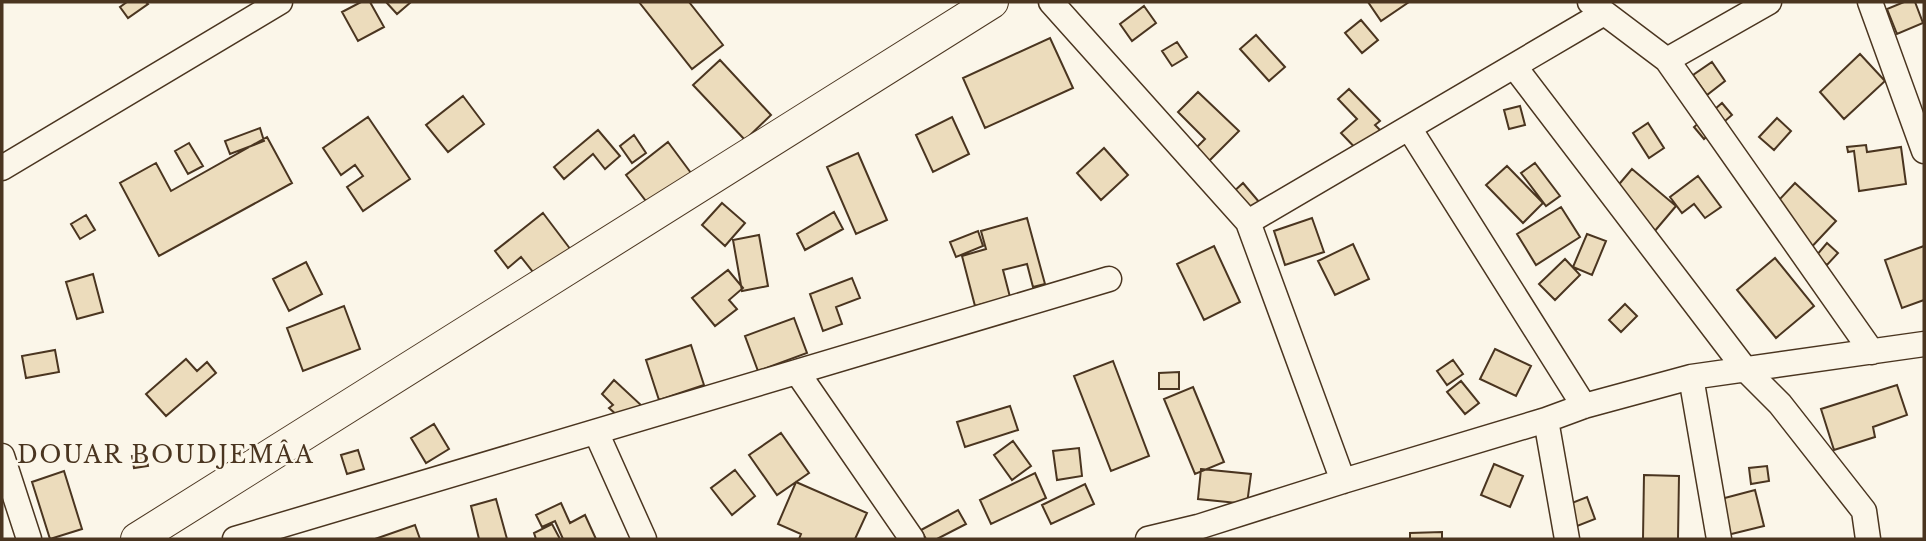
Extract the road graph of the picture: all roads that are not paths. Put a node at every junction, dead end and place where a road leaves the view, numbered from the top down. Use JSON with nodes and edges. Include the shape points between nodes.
{"nodes":[{"id":1,"x":280,"y":2,"type":"edge"},
{"id":2,"x":992,"y":2,"type":"edge"},
{"id":3,"x":1051,"y":2,"type":"edge"},
{"id":4,"x":1769,"y":2,"type":"edge"},
{"id":5,"x":1870,"y":2,"type":"edge"},
{"id":6,"x":1597,"y":8,"type":"edge"},
{"id":7,"x":1667,"y":60,"type":"junction"},
{"id":8,"x":1514,"y":66,"type":"junction"},
{"id":9,"x":1409,"y":128,"type":"junction"},
{"id":10,"x":1924,"y":151,"type":"edge"},
{"id":11,"x":2,"y":167,"type":"edge"},
{"id":12,"x":1248,"y":222,"type":"junction"},
{"id":13,"x":1109,"y":279,"type":"dead end"},
{"id":14,"x":1924,"y":344,"type":"edge"},
{"id":15,"x":1872,"y":352,"type":"junction"},
{"id":16,"x":1745,"y":369,"type":"junction"},
{"id":17,"x":797,"y":372,"type":"junction"},
{"id":18,"x":1691,"y":377,"type":"junction"},
{"id":19,"x":1584,"y":406,"type":"junction"},
{"id":20,"x":1546,"y":421,"type":"junction"},
{"id":21,"x":596,"y":432,"type":"junction"},
{"id":22,"x":2,"y":456,"type":"edge"},
{"id":23,"x":1343,"y":481,"type":"junction"},
{"id":24,"x":1200,"y":533,"type":"edge"},
{"id":25,"x":29,"y":539,"type":"edge"},
{"id":26,"x":137,"y":539,"type":"edge"},
{"id":27,"x":234,"y":539,"type":"edge"},
{"id":28,"x":644,"y":539,"type":"edge"},
{"id":29,"x":912,"y":539,"type":"edge"},
{"id":30,"x":1147,"y":539,"type":"edge"},
{"id":31,"x":1567,"y":539,"type":"edge"},
{"id":32,"x":1719,"y":539,"type":"edge"},
{"id":33,"x":1868,"y":539,"type":"edge"}],
"edges":[{"from":1,"to":11,"type":"street"},
{"from":2,"to":26,"type":"street"},
{"from":3,"to":12,"type":"street"},
{"from":4,"to":7,"type":"street"},
{"from":5,"to":10,"type":"street"},
{"from":6,"to":7,"type":"street"},
{"from":6,"to":8,"type":"street"},
{"from":7,"to":15,"type":"street"},
{"from":8,"to":9,"type":"street"},
{"from":8,"to":16,"type":"street"},
{"from":9,"to":12,"type":"street"},
{"from":9,"to":19,"type":"street"},
{"from":12,"to":23,"type":"street"},
{"from":13,"to":17,"type":"street"},
{"from":14,"to":15,"type":"street"},
{"from":15,"to":16,"type":"street"},
{"from":16,"to":18,"type":"street"},
{"from":16,"to":33,"type":"street","via":[[1780,404],[1864,511]]},
{"from":17,"to":21,"type":"street"},
{"from":17,"to":29,"type":"street"},
{"from":18,"to":19,"type":"street"},
{"from":18,"to":32,"type":"street"},
{"from":19,"to":20,"type":"street"},
{"from":20,"to":23,"type":"street"},
{"from":20,"to":31,"type":"street"},
{"from":21,"to":27,"type":"street"},
{"from":21,"to":28,"type":"street"},
{"from":22,"to":25,"type":"street"},
{"from":23,"to":24,"type":"street"},
{"from":24,"to":30,"type":"street"}]}
